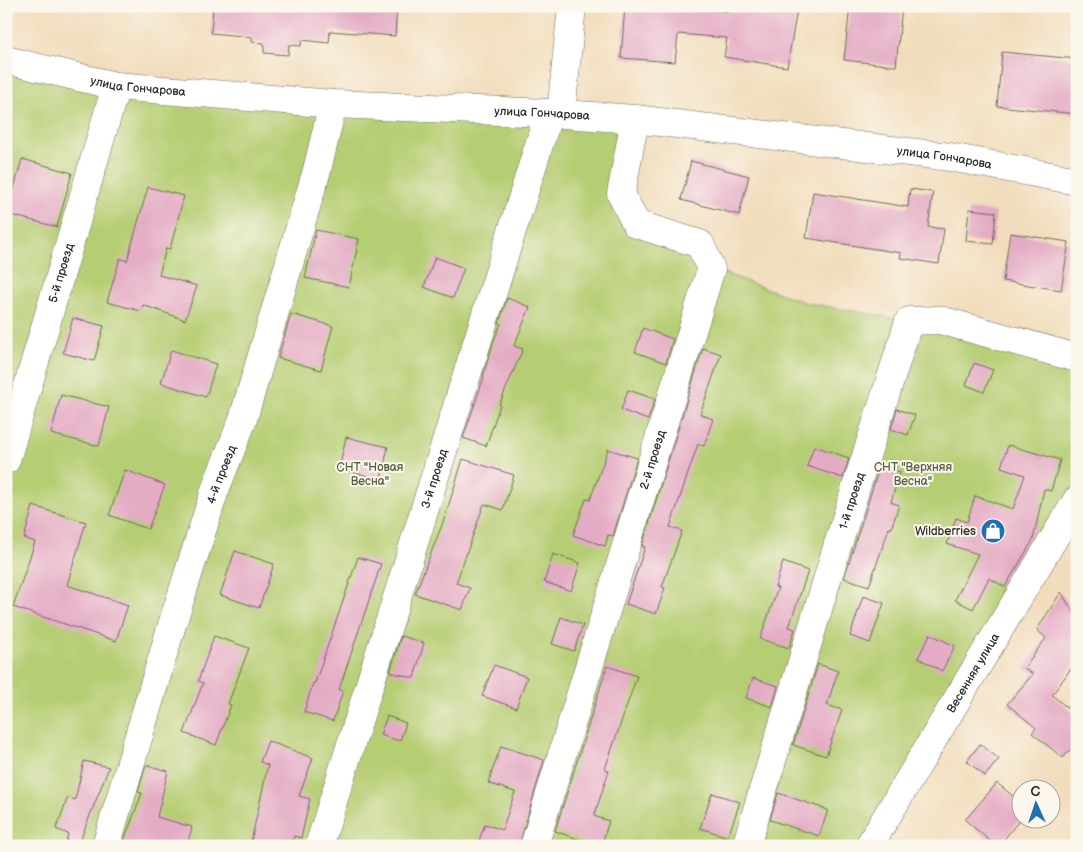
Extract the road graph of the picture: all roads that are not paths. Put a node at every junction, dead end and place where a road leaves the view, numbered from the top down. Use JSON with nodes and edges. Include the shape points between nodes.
{"nodes":[{"id":1,"x":572,"y":6,"type":"edge"},
{"id":2,"x":6,"y":60,"type":"edge"},
{"id":3,"x":116,"y":86,"type":"junction"},
{"id":4,"x":334,"y":104,"type":"junction"},
{"id":5,"x":555,"y":113,"type":"junction"},
{"id":6,"x":635,"y":120,"type":"junction"},
{"id":7,"x":1077,"y":181,"type":"edge"},
{"id":8,"x":1077,"y":358,"type":"edge"},
{"id":9,"x":6,"y":460,"type":"edge"},
{"id":10,"x":1077,"y":500,"type":"edge"},
{"id":11,"x":106,"y":846,"type":"edge"},
{"id":12,"x":319,"y":846,"type":"edge"},
{"id":13,"x":534,"y":846,"type":"edge"},
{"id":14,"x":746,"y":846,"type":"edge"},
{"id":15,"x":870,"y":846,"type":"edge"}],
"edges":[{"from":1,"to":5,"type":"street","name":"3-й проезд"},
{"from":2,"to":3,"type":"street","name":"улица Гончарова"},
{"from":3,"to":4,"type":"street","name":"улица Гончарова"},
{"from":3,"to":9,"type":"street","name":"5-й проезд"},
{"from":4,"to":5,"type":"street","name":"улица Гончарова"},
{"from":4,"to":11,"type":"street","name":"4-й проезд","via":[[243,419],[212,499]]},
{"from":5,"to":6,"type":"street","name":"улица Гончарова"},
{"from":5,"to":12,"type":"street","name":"3-й проезд"},
{"from":6,"to":7,"type":"street","name":"улица Гончарова","via":[[950,157]]},
{"from":6,"to":13,"type":"street","name":"2-й проезд","via":[[622,194],[636,224],[700,244],[711,269]]},
{"from":8,"to":14,"type":"street","name":"1-й проезд","via":[[940,320],[909,321]]},
{"from":10,"to":15,"type":"street","name":"Весенняя улица"}]}
